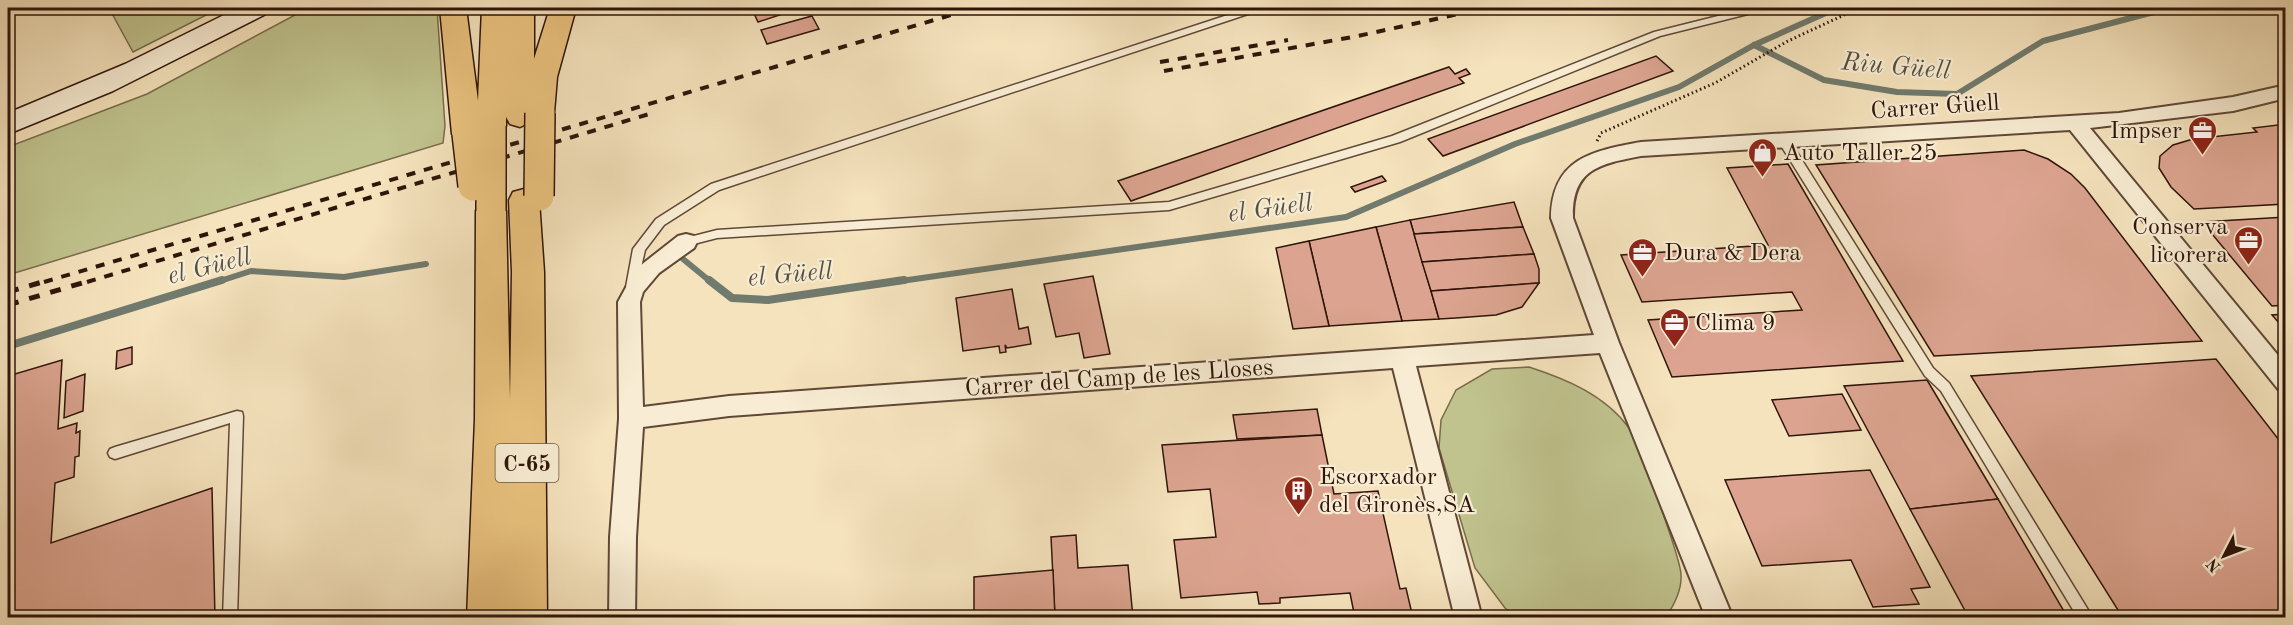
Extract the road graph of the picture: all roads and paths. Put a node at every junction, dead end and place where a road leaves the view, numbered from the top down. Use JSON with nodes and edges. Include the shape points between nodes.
{"nodes":[{"id":1,"x":257,"y":8,"type":"edge"},
{"id":2,"x":453,"y":8,"type":"edge"},
{"id":3,"x":1257,"y":8,"type":"edge"},
{"id":4,"x":1748,"y":8,"type":"edge"},
{"id":5,"x":1860,"y":8,"type":"edge"},
{"id":6,"x":521,"y":13,"type":"edge"},
{"id":7,"x":564,"y":13,"type":"edge"},
{"id":8,"x":494,"y":17,"type":"edge"},
{"id":9,"x":2286,"y":91,"type":"edge"},
{"id":10,"x":530,"y":115,"type":"junction"},
{"id":11,"x":2075,"y":123,"type":"junction"},
{"id":12,"x":8,"y":124,"type":"edge"},
{"id":13,"x":479,"y":130,"type":"junction"},
{"id":14,"x":1784,"y":141,"type":"junction"},
{"id":15,"x":1586,"y":163,"type":"junction"},
{"id":16,"x":686,"y":242,"type":"joint"},
{"id":17,"x":632,"y":288,"type":"junction"},
{"id":18,"x":1608,"y":343,"type":"junction"},
{"id":19,"x":1402,"y":357,"type":"junction"},
{"id":20,"x":2286,"y":382,"type":"edge"},
{"id":21,"x":631,"y":418,"type":"junction"},
{"id":22,"x":115,"y":453,"type":"dead end"},
{"id":23,"x":230,"y":618,"type":"edge"},
{"id":24,"x":487,"y":618,"type":"edge"},
{"id":25,"x":526,"y":618,"type":"edge"},
{"id":26,"x":622,"y":618,"type":"edge"},
{"id":27,"x":1469,"y":618,"type":"edge"},
{"id":28,"x":1720,"y":618,"type":"edge"},
{"id":29,"x":2086,"y":618,"type":"edge"}],
"edges":[{"from":1,"to":12,"type":"main road","via":[[170,54]]},
{"from":2,"to":13,"type":"highway"},
{"from":3,"to":17,"type":"lane","via":[[715,187],[660,222],[639,249]]},
{"from":4,"to":16,"type":"lane","via":[[1745,12],[1657,34],[1396,139],[1169,206],[717,234]]},
{"from":5,"to":15,"type":"path","via":[[1788,41],[1714,83],[1601,133]]},
{"from":6,"to":10,"type":"highway","number":"C-65"},
{"from":7,"to":10,"type":"highway"},
{"from":8,"to":13,"type":"highway"},
{"from":9,"to":11,"type":"street","name":"Carrer Güell","via":[[2233,105]]},
{"from":10,"to":25,"type":"highway","number":"C-65"},
{"from":11,"to":14,"type":"street","name":"Carrer Güell"},
{"from":11,"to":20,"type":"street"},
{"from":13,"to":24,"type":"highway","number":"C-65","bridge":true,"via":[[483,214],[478,267],[494,326]]},
{"from":14,"to":15,"type":"street","name":"Carrer Güell","via":[[1641,150]]},
{"from":14,"to":29,"type":"lane","via":[[1929,372],[1945,387]]},
{"from":15,"to":18,"type":"street","via":[[1563,188],[1562,218]]},
{"from":16,"to":17,"type":"street","via":[[663,256]]},
{"from":17,"to":21,"type":"street"},
{"from":18,"to":19,"type":"street","name":"Carrer del Camp de les Lloses"},
{"from":18,"to":28,"type":"street"},
{"from":19,"to":21,"type":"street","name":"Carrer del Camp de les Lloses","via":[[729,406]]},
{"from":19,"to":27,"type":"street"},
{"from":21,"to":26,"type":"street"},
{"from":22,"to":23,"type":"lane","via":[[237,416]]}]}
